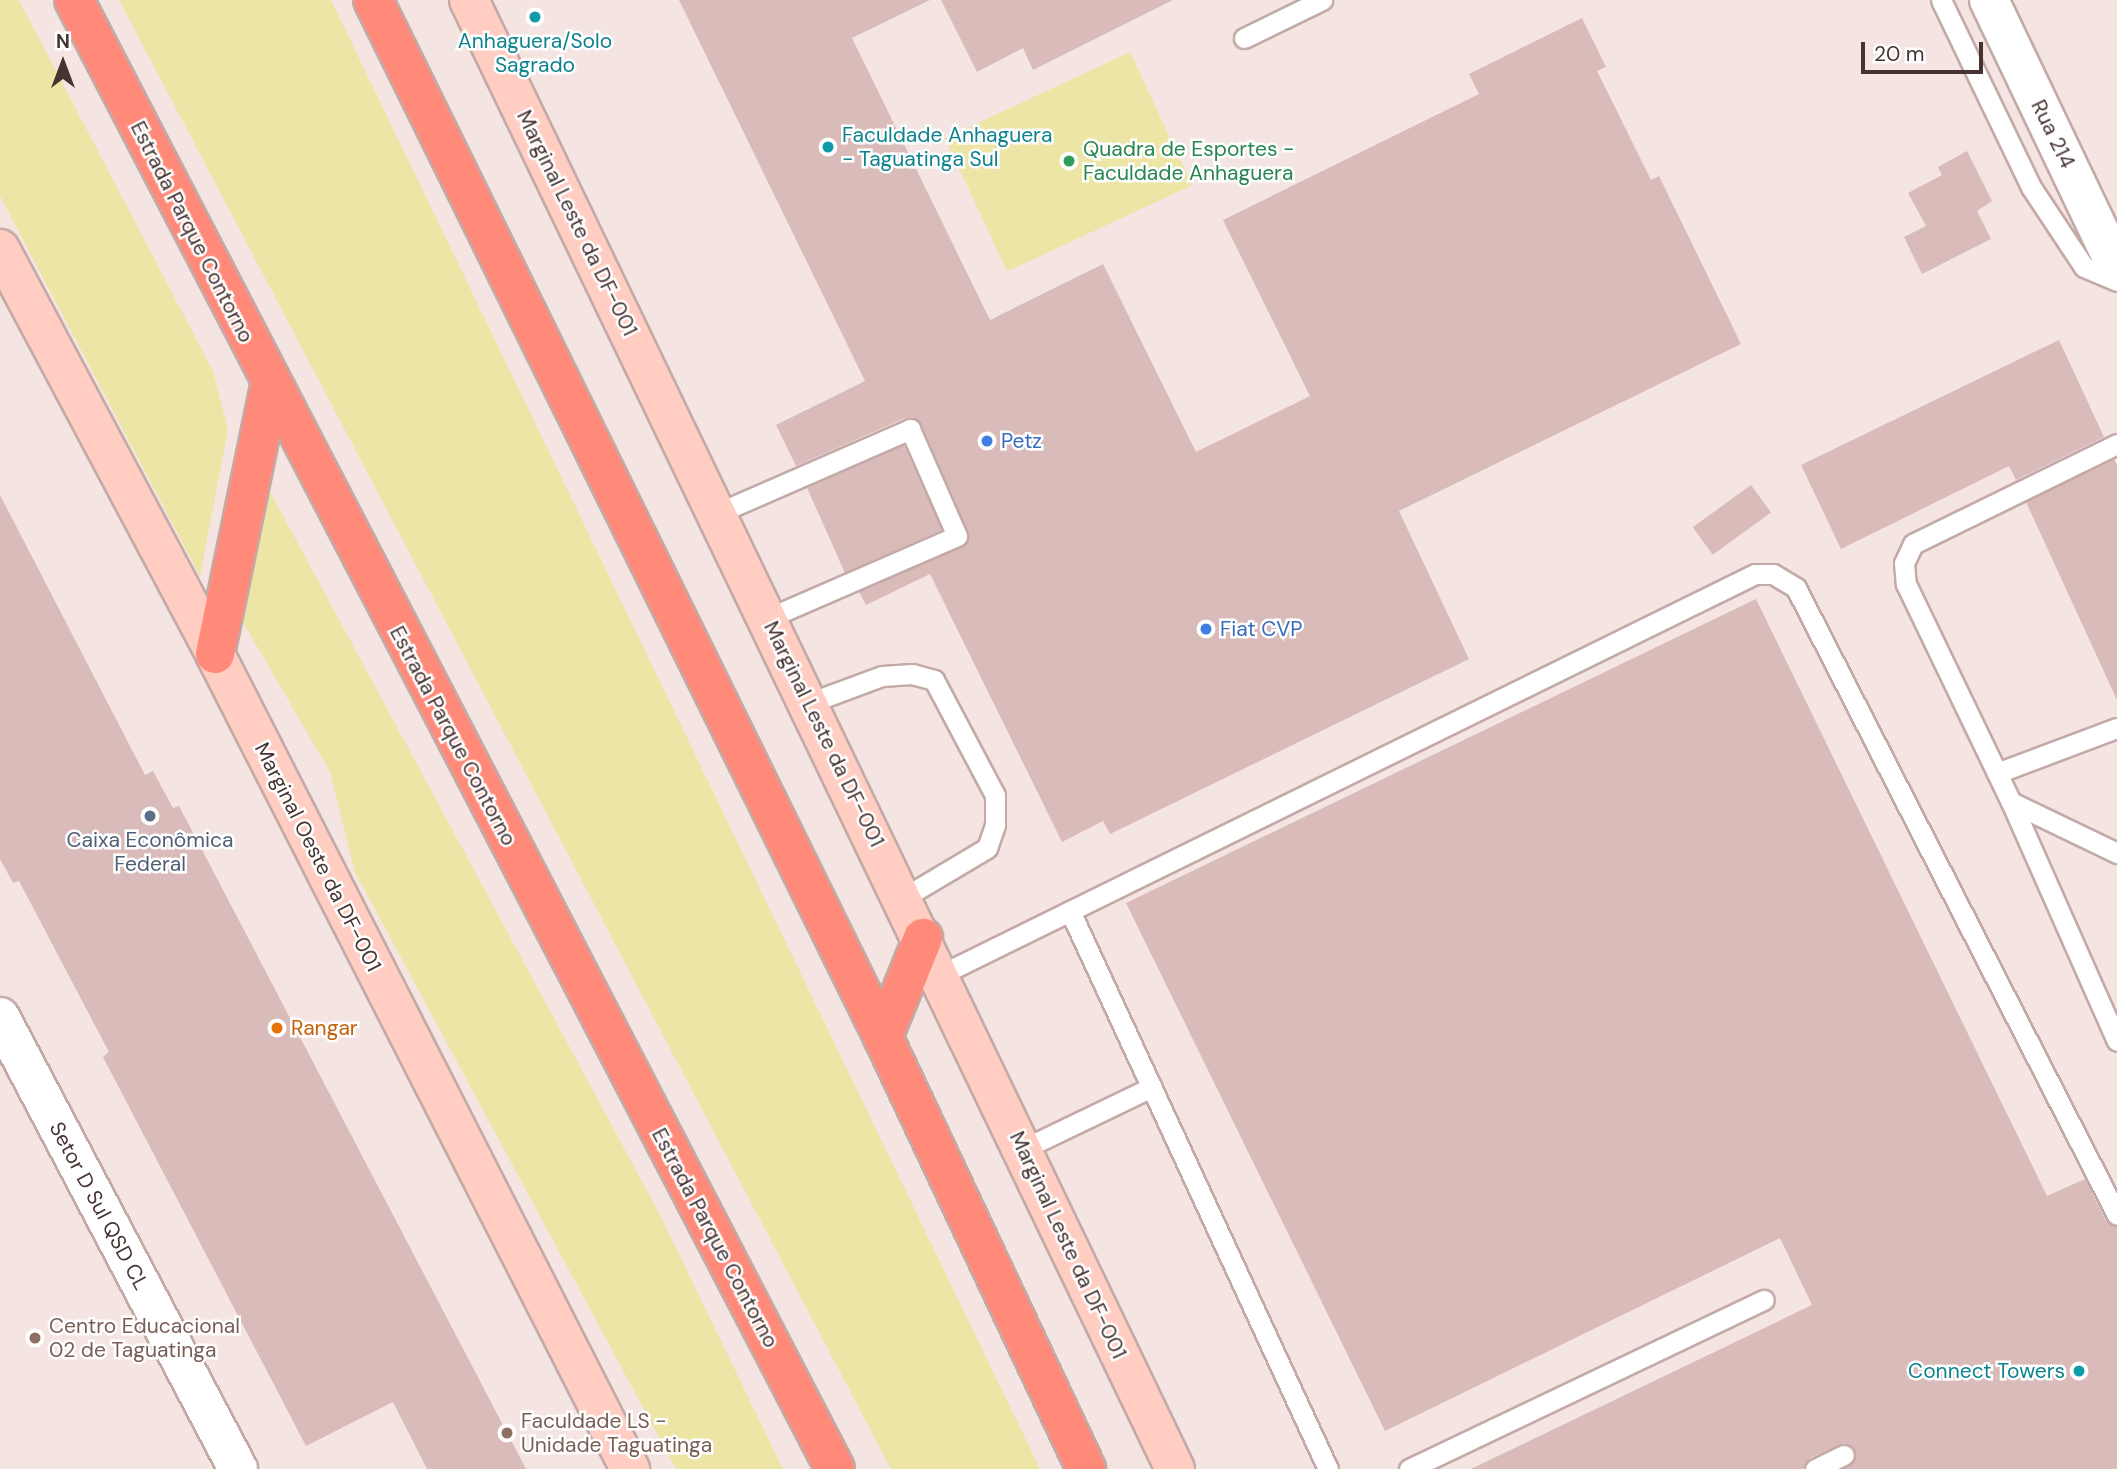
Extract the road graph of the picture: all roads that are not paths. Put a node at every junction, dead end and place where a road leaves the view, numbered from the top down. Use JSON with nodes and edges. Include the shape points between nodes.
{"nodes":[{"id":1,"x":74,"y":0,"type":"edge"},
{"id":2,"x":373,"y":0,"type":"edge"},
{"id":3,"x":469,"y":0,"type":"edge"},
{"id":4,"x":1321,"y":0,"type":"edge"},
{"id":5,"x":1941,"y":0,"type":"edge"},
{"id":6,"x":1989,"y":0,"type":"edge"},
{"id":7,"x":1244,"y":38,"type":"dead end"},
{"id":8,"x":0,"y":249,"type":"edge"},
{"id":9,"x":2117,"y":268,"type":"edge"},
{"id":10,"x":2117,"y":281,"type":"edge"},
{"id":11,"x":270,"y":386,"type":"junction"},
{"id":12,"x":2117,"y":444,"type":"edge"},
{"id":13,"x":718,"y":513,"type":"junction"},
{"id":14,"x":768,"y":618,"type":"junction"},
{"id":15,"x":215,"y":654,"type":"junction"},
{"id":16,"x":809,"y":704,"type":"junction"},
{"id":17,"x":2117,"y":728,"type":"edge"},
{"id":18,"x":1997,"y":773,"type":"junction"},
{"id":19,"x":2011,"y":802,"type":"junction"},
{"id":20,"x":2117,"y":853,"type":"edge"},
{"id":21,"x":903,"y":898,"type":"junction"},
{"id":22,"x":1070,"y":911,"type":"junction"},
{"id":23,"x":923,"y":938,"type":"junction"},
{"id":24,"x":940,"y":975,"type":"junction"},
{"id":25,"x":0,"y":1017,"type":"edge"},
{"id":26,"x":883,"y":1037,"type":"junction"},
{"id":27,"x":2117,"y":1041,"type":"edge"},
{"id":28,"x":1152,"y":1087,"type":"junction"},
{"id":29,"x":1023,"y":1149,"type":"junction"},
{"id":30,"x":2117,"y":1215,"type":"edge"},
{"id":31,"x":1764,"y":1300,"type":"dead end"},
{"id":32,"x":1844,"y":1455,"type":"dead end"},
{"id":33,"x":238,"y":1469,"type":"edge"},
{"id":34,"x":630,"y":1469,"type":"edge"},
{"id":35,"x":835,"y":1469,"type":"edge"},
{"id":36,"x":1086,"y":1469,"type":"edge"},
{"id":37,"x":1174,"y":1469,"type":"edge"},
{"id":38,"x":1328,"y":1469,"type":"edge"},
{"id":39,"x":1409,"y":1469,"type":"edge"},
{"id":40,"x":1815,"y":1469,"type":"edge"}],
"edges":[{"from":1,"to":11,"type":"highway","name":"Estrada Parque Contorno"},
{"from":2,"to":26,"type":"highway"},
{"from":3,"to":13,"type":"main road","name":"Marginal Leste da DF-001"},
{"from":4,"to":7,"type":"lane"},
{"from":5,"to":10,"type":"lane","via":[[2031,187],[2084,267]]},
{"from":6,"to":9,"type":"street","name":"Rua 214"},
{"from":8,"to":15,"type":"main road","name":"Marginal Oeste da DF-001"},
{"from":11,"to":15,"type":"highway"},
{"from":11,"to":35,"type":"highway","name":"Estrada Parque Contorno"},
{"from":12,"to":18,"type":"lane","via":[[1913,544],[1904,563],[1906,584]]},
{"from":13,"to":14,"type":"main road","name":"Marginal Leste da DF-001"},
{"from":13,"to":14,"type":"lane","via":[[910,429],[957,536]]},
{"from":14,"to":16,"type":"main road","name":"Marginal Leste da DF-001"},
{"from":15,"to":34,"type":"main road","name":"Marginal Oeste da DF-001"},
{"from":16,"to":21,"type":"main road","name":"Marginal Leste da DF-001"},
{"from":16,"to":21,"type":"lane","via":[[882,676],[912,674],[934,680],[995,795],[995,825],[987,848]]},
{"from":17,"to":18,"type":"lane"},
{"from":18,"to":19,"type":"lane"},
{"from":19,"to":20,"type":"lane"},
{"from":19,"to":27,"type":"lane"},
{"from":21,"to":23,"type":"main road","name":"Marginal Leste da DF-001"},
{"from":22,"to":24,"type":"lane"},
{"from":22,"to":28,"type":"lane"},
{"from":22,"to":30,"type":"lane","via":[[1755,574],[1773,574],[1796,588]]},
{"from":23,"to":24,"type":"main road","name":"Marginal Leste da DF-001"},
{"from":23,"to":26,"type":"highway"},
{"from":24,"to":29,"type":"main road","name":"Marginal Leste da DF-001"},
{"from":25,"to":33,"type":"street","name":"Setor D Sul QSD CL"},
{"from":26,"to":36,"type":"highway"},
{"from":28,"to":29,"type":"lane"},
{"from":28,"to":38,"type":"lane"},
{"from":29,"to":37,"type":"main road","name":"Marginal Leste da DF-001"},
{"from":31,"to":39,"type":"lane"},
{"from":32,"to":40,"type":"lane"}]}
